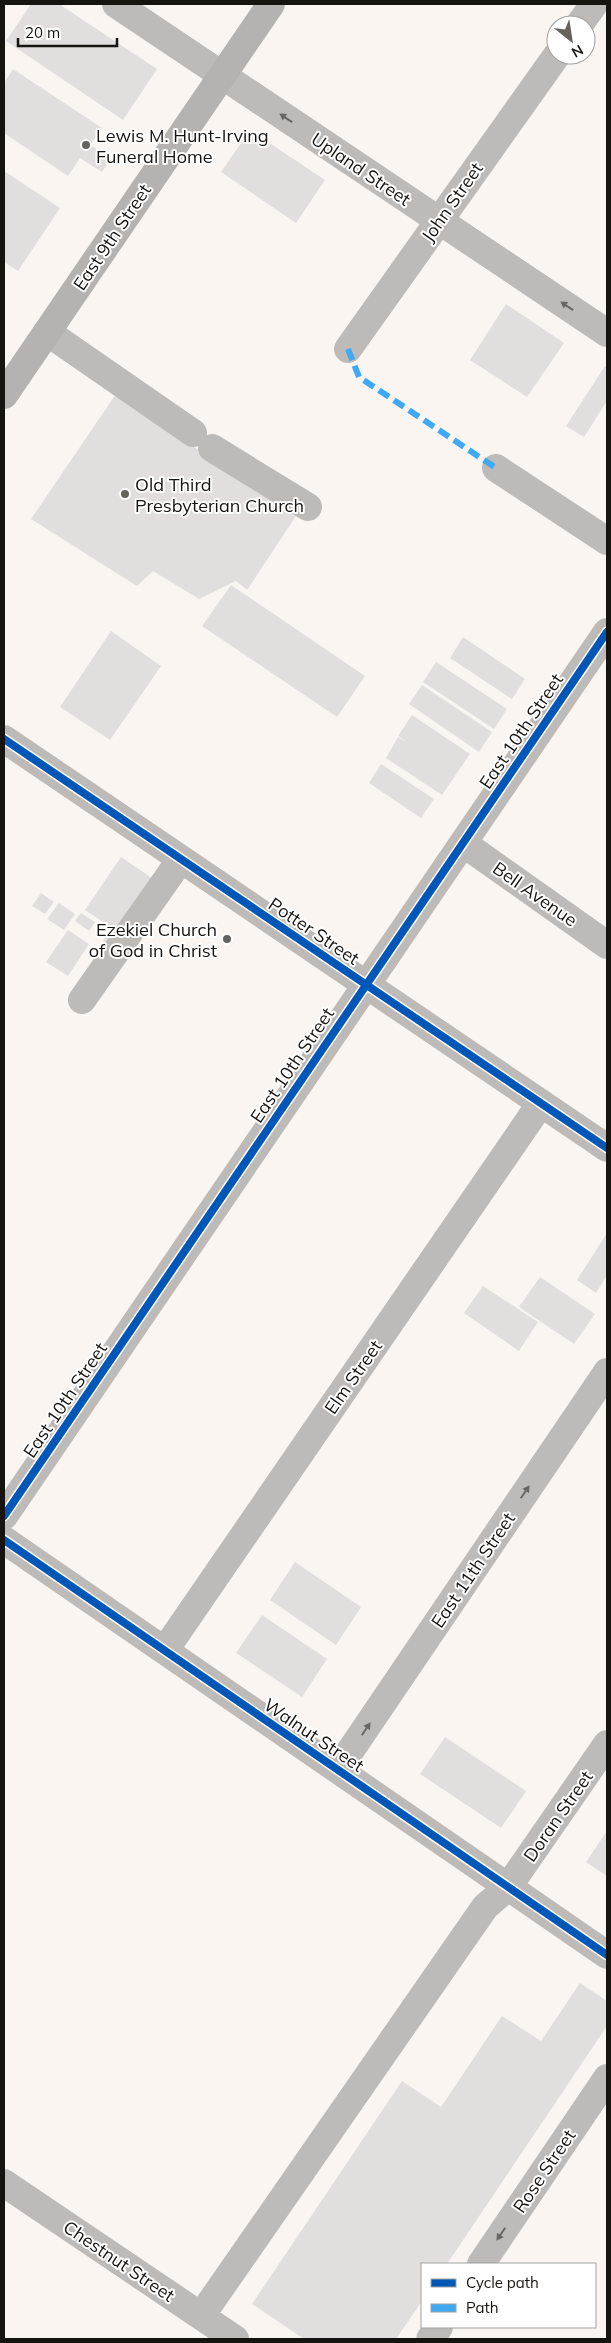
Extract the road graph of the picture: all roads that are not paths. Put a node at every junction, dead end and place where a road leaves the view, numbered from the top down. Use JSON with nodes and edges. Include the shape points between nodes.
{"nodes":[{"id":1,"x":116,"y":4,"type":"edge"},
{"id":2,"x":271,"y":4,"type":"edge"},
{"id":3,"x":594,"y":4,"type":"edge"},
{"id":4,"x":586,"y":15,"type":"edge"},
{"id":5,"x":550,"y":65,"type":"edge"},
{"id":6,"x":222,"y":75,"type":"junction"},
{"id":7,"x":439,"y":221,"type":"junction"},
{"id":8,"x":47,"y":332,"type":"junction"},
{"id":9,"x":607,"y":333,"type":"edge"},
{"id":10,"x":348,"y":349,"type":"dead end"},
{"id":11,"x":4,"y":395,"type":"edge"},
{"id":12,"x":496,"y":468,"type":"dead end"},
{"id":13,"x":308,"y":506,"type":"dead end"},
{"id":14,"x":607,"y":541,"type":"edge"},
{"id":15,"x":607,"y":632,"type":"edge"},
{"id":16,"x":4,"y":739,"type":"edge"},
{"id":17,"x":463,"y":843,"type":"junction"},
{"id":18,"x":181,"y":859,"type":"junction"},
{"id":19,"x":607,"y":945,"type":"edge"},
{"id":20,"x":366,"y":984,"type":"junction"},
{"id":21,"x":82,"y":1000,"type":"dead end"},
{"id":22,"x":541,"y":1103,"type":"junction"},
{"id":23,"x":607,"y":1148,"type":"edge"},
{"id":24,"x":607,"y":1372,"type":"edge"},
{"id":25,"x":4,"y":1516,"type":"edge"},
{"id":26,"x":4,"y":1540,"type":"edge"},
{"id":27,"x":165,"y":1650,"type":"junction"},
{"id":28,"x":607,"y":1744,"type":"edge"},
{"id":29,"x":338,"y":1769,"type":"junction"},
{"id":30,"x":508,"y":1887,"type":"junction"},
{"id":31,"x":607,"y":1955,"type":"edge"},
{"id":32,"x":607,"y":2078,"type":"edge"},
{"id":33,"x":4,"y":2183,"type":"edge"},
{"id":34,"x":482,"y":2263,"type":"edge"},
{"id":35,"x":201,"y":2316,"type":"junction"},
{"id":36,"x":438,"y":2328,"type":"edge"},
{"id":37,"x":235,"y":2339,"type":"edge"},
{"id":38,"x":430,"y":2339,"type":"edge"}],
"edges":[{"from":1,"to":6,"type":"street","name":"Upland Street"},
{"from":2,"to":6,"type":"main road","name":"East 9th Street"},
{"from":3,"to":4,"type":"street"},
{"from":5,"to":7,"type":"street","name":"John Street"},
{"from":7,"to":6,"type":"street","name":"Upland Street","one_way":true},
{"from":6,"to":8,"type":"main road","name":"East 9th Street"},
{"from":9,"to":7,"type":"street","name":"Upland Street","one_way":true},
{"from":7,"to":10,"type":"street","name":"John Street"},
{"from":8,"to":11,"type":"main road","name":"East 9th Street"},
{"from":8,"to":13,"type":"street","via":[[203,440]]},
{"from":12,"to":14,"type":"street"},
{"from":15,"to":17,"type":"street","name":"East 10th Street"},
{"from":16,"to":18,"type":"street","name":"Potter Street"},
{"from":17,"to":19,"type":"street","name":"Bell Avenue"},
{"from":17,"to":20,"type":"street","name":"East 10th Street"},
{"from":18,"to":20,"type":"street","name":"Potter Street"},
{"from":18,"to":21,"type":"street"},
{"from":20,"to":22,"type":"street","name":"Potter Street"},
{"from":20,"to":25,"type":"street","name":"East 10th Street"},
{"from":22,"to":23,"type":"street","name":"Potter Street"},
{"from":22,"to":27,"type":"street","name":"Elm Street"},
{"from":29,"to":24,"type":"street","name":"East 11th Street","one_way":true},
{"from":26,"to":27,"type":"street","name":"Walnut Street"},
{"from":27,"to":29,"type":"street","name":"Walnut Street"},
{"from":28,"to":30,"type":"street","name":"Doran Street"},
{"from":29,"to":30,"type":"street","name":"Walnut Street"},
{"from":30,"to":31,"type":"street","name":"Walnut Street"},
{"from":30,"to":35,"type":"street","name":"Doran Street","via":[[485,1907]]},
{"from":32,"to":34,"type":"street","name":"Rose Street","one_way":true},
{"from":33,"to":35,"type":"street","name":"Chestnut Street"},
{"from":35,"to":37,"type":"street","name":"Chestnut Street"},
{"from":36,"to":38,"type":"street"}]}
